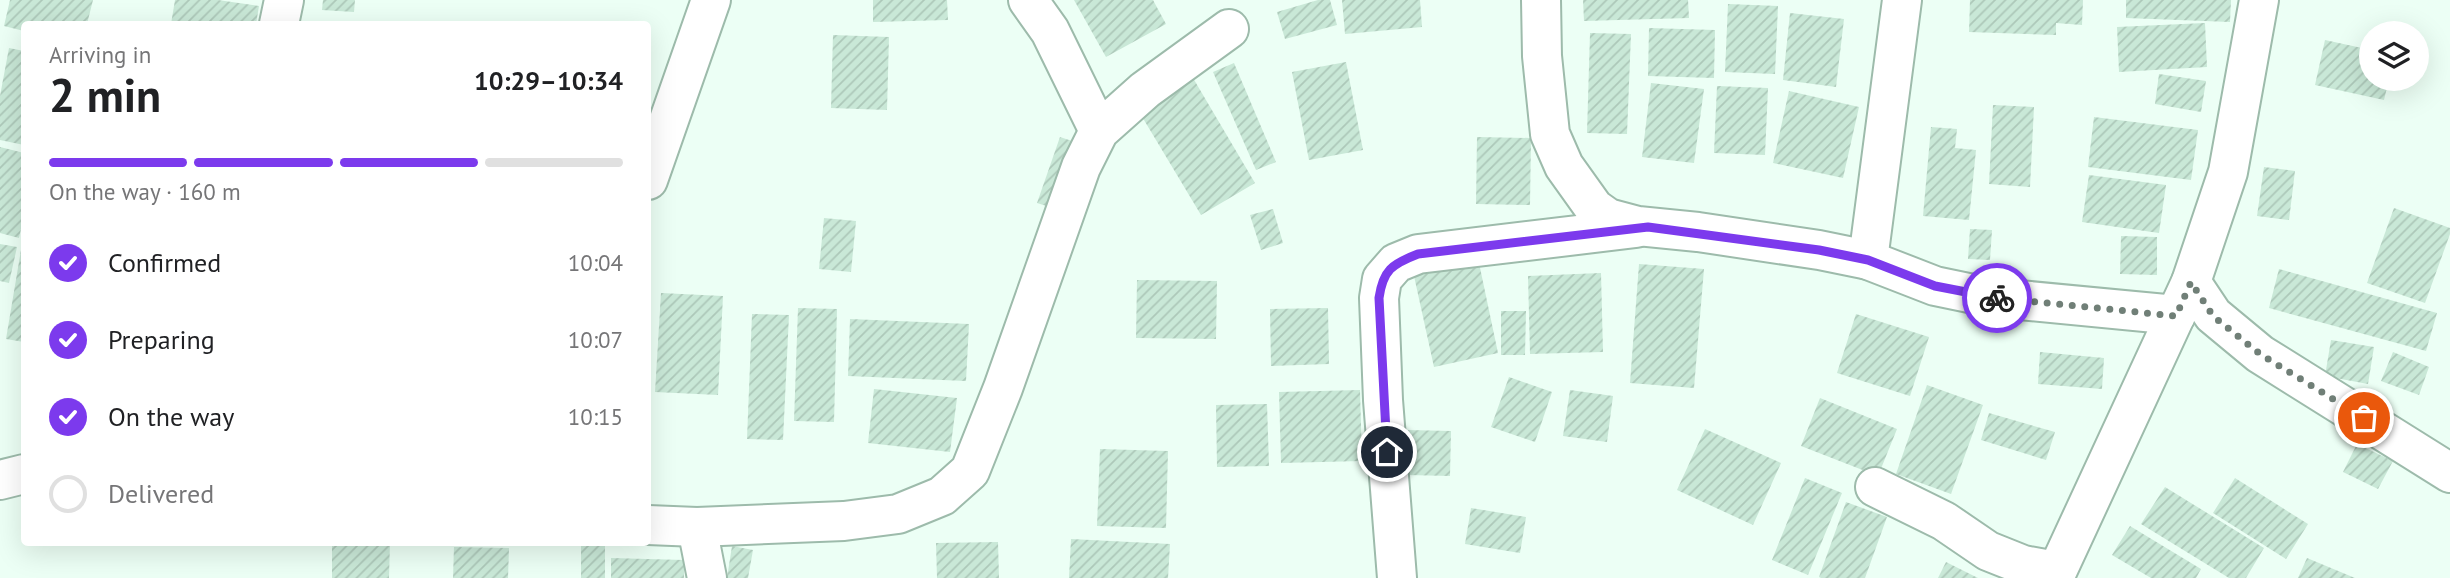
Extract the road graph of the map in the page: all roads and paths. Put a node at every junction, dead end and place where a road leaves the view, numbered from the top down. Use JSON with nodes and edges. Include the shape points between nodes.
{"nodes":[{"id":1,"x":284,"y":0,"type":"edge"},
{"id":2,"x":711,"y":0,"type":"edge"},
{"id":3,"x":1028,"y":0,"type":"edge"},
{"id":4,"x":1541,"y":0,"type":"edge"},
{"id":5,"x":1902,"y":0,"type":"edge"},
{"id":6,"x":2259,"y":0,"type":"edge"},
{"id":7,"x":280,"y":21,"type":"edge"},
{"id":8,"x":1229,"y":29,"type":"dead end"},
{"id":9,"x":1099,"y":131,"type":"junction"},
{"id":10,"x":651,"y":171,"type":"edge"},
{"id":11,"x":1648,"y":227,"type":"junction"},
{"id":12,"x":1868,"y":260,"type":"junction"},
{"id":13,"x":2183,"y":299,"type":"junction"},
{"id":14,"x":2450,"y":473,"type":"edge"},
{"id":15,"x":21,"y":475,"type":"edge"},
{"id":16,"x":0,"y":480,"type":"edge"},
{"id":17,"x":1875,"y":487,"type":"dead end"},
{"id":18,"x":651,"y":525,"type":"edge"},
{"id":19,"x":697,"y":527,"type":"junction"},
{"id":20,"x":2055,"y":574,"type":"edge"},
{"id":21,"x":707,"y":578,"type":"edge"},
{"id":22,"x":1396,"y":578,"type":"edge"}],
"edges":[{"from":1,"to":7,"type":"street"},
{"from":2,"to":10,"type":"street"},
{"from":3,"to":9,"type":"street","via":[[1050,31]]},
{"from":4,"to":11,"type":"street","via":[[1550,134],[1564,166],[1594,208],[1608,218]]},
{"from":5,"to":12,"type":"street"},
{"from":6,"to":13,"type":"street","via":[[2228,172]]},
{"from":8,"to":9,"type":"street","via":[[1145,90]]},
{"from":9,"to":19,"type":"street","via":[[1081,167],[970,471],[942,496],[898,514],[844,521]]},
{"from":11,"to":12,"type":"street"},
{"from":11,"to":22,"type":"street","via":[[1418,254],[1396,263],[1382,279],[1383,400]]},
{"from":12,"to":13,"type":"street","via":[[1935,286],[1988,297]]},
{"from":13,"to":14,"type":"street","via":[[2213,316],[2260,354]]},
{"from":13,"to":20,"type":"street"},
{"from":15,"to":16,"type":"street"},
{"from":17,"to":20,"type":"street","via":[[1944,521],[1987,551]]},
{"from":18,"to":19,"type":"street"},
{"from":19,"to":21,"type":"street"}]}
